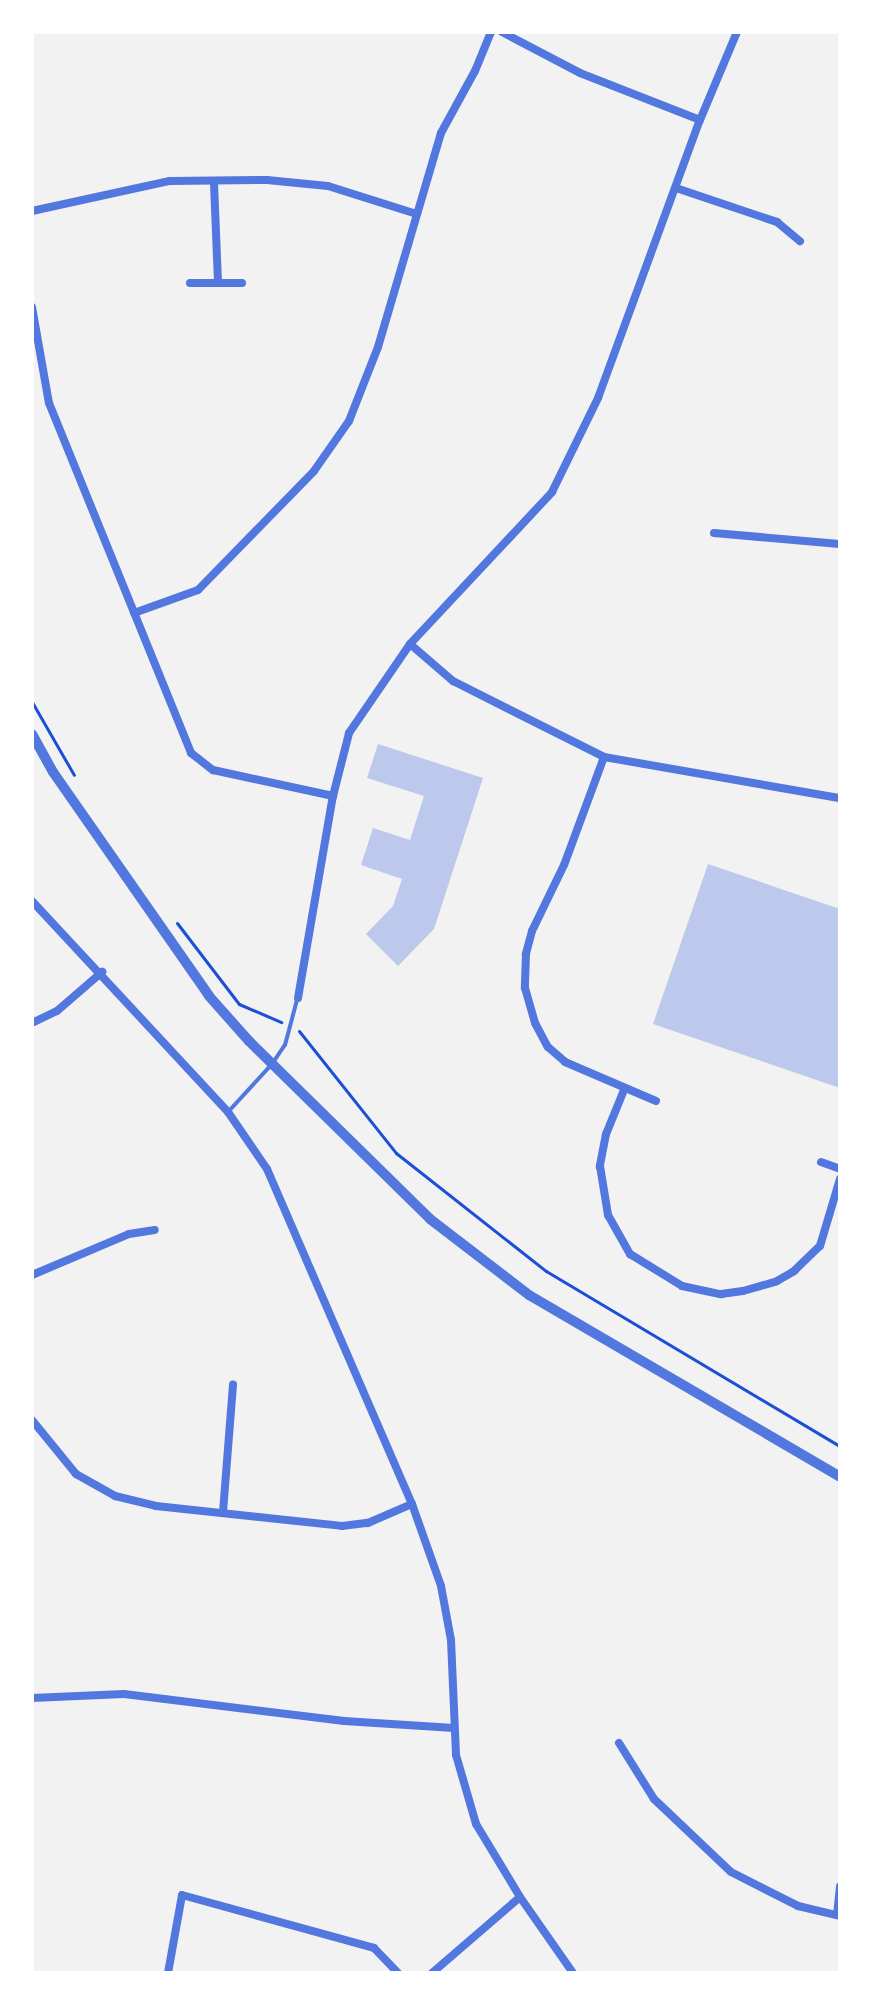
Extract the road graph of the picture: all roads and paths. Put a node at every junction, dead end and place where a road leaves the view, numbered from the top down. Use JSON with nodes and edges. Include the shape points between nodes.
{"nodes":[{"id":1,"x":491,"y":32,"type":"edge"},
{"id":2,"x":502,"y":32,"type":"edge"},
{"id":3,"x":737,"y":32,"type":"edge"},
{"id":4,"x":700,"y":120,"type":"junction"},
{"id":5,"x":214,"y":183,"type":"junction"},
{"id":6,"x":676,"y":188,"type":"junction"},
{"id":7,"x":32,"y":211,"type":"edge"},
{"id":8,"x":417,"y":214,"type":"junction"},
{"id":9,"x":800,"y":241,"type":"dead end"},
{"id":10,"x":190,"y":283,"type":"dead end"},
{"id":11,"x":218,"y":283,"type":"junction"},
{"id":12,"x":242,"y":283,"type":"dead end"},
{"id":13,"x":32,"y":307,"type":"edge"},
{"id":14,"x":714,"y":533,"type":"dead end"},
{"id":15,"x":840,"y":544,"type":"edge"},
{"id":16,"x":134,"y":613,"type":"junction"},
{"id":17,"x":410,"y":644,"type":"junction"},
{"id":18,"x":32,"y":702,"type":"edge"},
{"id":19,"x":32,"y":734,"type":"edge"},
{"id":20,"x":604,"y":757,"type":"junction"},
{"id":21,"x":80,"y":786,"type":"dead end"},
{"id":22,"x":333,"y":796,"type":"junction"},
{"id":23,"x":840,"y":798,"type":"edge"},
{"id":24,"x":32,"y":901,"type":"edge"},
{"id":25,"x":173,"y":918,"type":"dead end"},
{"id":26,"x":102,"y":972,"type":"junction"},
{"id":27,"x":298,"y":998,"type":"joint"},
{"id":28,"x":32,"y":1023,"type":"edge"},
{"id":29,"x":291,"y":1026,"type":"junction"},
{"id":30,"x":272,"y":1064,"type":"junction"},
{"id":31,"x":624,"y":1090,"type":"junction"},
{"id":32,"x":656,"y":1101,"type":"dead end"},
{"id":33,"x":228,"y":1112,"type":"junction"},
{"id":34,"x":821,"y":1162,"type":"dead end"},
{"id":35,"x":840,"y":1169,"type":"edge"},
{"id":36,"x":840,"y":1179,"type":"edge"},
{"id":37,"x":155,"y":1230,"type":"dead end"},
{"id":38,"x":32,"y":1275,"type":"edge"},
{"id":39,"x":233,"y":1384,"type":"dead end"},
{"id":40,"x":32,"y":1420,"type":"edge"},
{"id":41,"x":840,"y":1446,"type":"edge"},
{"id":42,"x":840,"y":1477,"type":"edge"},
{"id":43,"x":412,"y":1504,"type":"junction"},
{"id":44,"x":223,"y":1512,"type":"junction"},
{"id":45,"x":32,"y":1698,"type":"edge"},
{"id":46,"x":454,"y":1728,"type":"junction"},
{"id":47,"x":619,"y":1743,"type":"dead end"},
{"id":48,"x":840,"y":1886,"type":"edge"},
{"id":49,"x":520,"y":1897,"type":"junction"},
{"id":50,"x":839,"y":1916,"type":"edge"},
{"id":51,"x":168,"y":1973,"type":"edge"},
{"id":52,"x":398,"y":1973,"type":"edge"},
{"id":53,"x":432,"y":1973,"type":"edge"},
{"id":54,"x":573,"y":1973,"type":"edge"}],
"edges":[{"from":1,"to":8,"type":"street","via":[[441,133]]},
{"from":2,"to":4,"type":"street","via":[[580,73]]},
{"from":3,"to":4,"type":"street"},
{"from":4,"to":6,"type":"street"},
{"from":5,"to":7,"type":"street","via":[[170,181]]},
{"from":5,"to":8,"type":"street","via":[[267,180],[328,186]]},
{"from":5,"to":11,"type":"street"},
{"from":6,"to":9,"type":"street","via":[[777,222]]},
{"from":6,"to":17,"type":"street","via":[[598,398],[552,492]]},
{"from":8,"to":16,"type":"street","via":[[367,380],[334,446],[198,590]]},
{"from":10,"to":11,"type":"street"},
{"from":11,"to":12,"type":"street"},
{"from":13,"to":16,"type":"street","via":[[49,403]]},
{"from":14,"to":15,"type":"street"},
{"from":16,"to":22,"type":"street","via":[[191,753],[213,770]]},
{"from":17,"to":20,"type":"street","via":[[453,681]]},
{"from":17,"to":22,"type":"street","via":[[349,733]]},
{"from":18,"to":21,"type":"path"},
{"from":19,"to":30,"type":"street","via":[[209,996]]},
{"from":20,"to":23,"type":"street"},
{"from":20,"to":31,"type":"street","via":[[564,865],[532,931],[525,988],[548,1047],[565,1062]]},
{"from":22,"to":27,"type":"street"},
{"from":24,"to":26,"type":"street"},
{"from":25,"to":29,"type":"path","via":[[239,1004]]},
{"from":26,"to":28,"type":"street","via":[[57,1011]]},
{"from":26,"to":33,"type":"street"},
{"from":27,"to":29,"type":"lane"},
{"from":29,"to":30,"type":"lane"},
{"from":29,"to":41,"type":"path","via":[[303,1033],[396,1153],[546,1271]]},
{"from":30,"to":33,"type":"lane"},
{"from":30,"to":42,"type":"street","via":[[430,1219],[529,1295]]},
{"from":31,"to":32,"type":"street"},
{"from":31,"to":36,"type":"street","via":[[600,1166],[608,1215],[630,1254],[682,1286],[721,1294],[777,1281],[794,1271],[820,1246]]},
{"from":33,"to":43,"type":"street","via":[[276,1187]]},
{"from":34,"to":35,"type":"street"},
{"from":37,"to":38,"type":"street","via":[[129,1234]]},
{"from":39,"to":44,"type":"street"},
{"from":40,"to":44,"type":"street","via":[[76,1474],[115,1496]]},
{"from":43,"to":44,"type":"street","via":[[368,1523],[342,1526]]},
{"from":43,"to":46,"type":"street","via":[[441,1586]]},
{"from":45,"to":46,"type":"street","via":[[124,1694],[344,1721]]},
{"from":46,"to":49,"type":"street","via":[[462,1782],[476,1824]]},
{"from":47,"to":50,"type":"street","via":[[654,1799],[731,1872],[798,1906]]},
{"from":48,"to":50,"type":"street"},
{"from":49,"to":53,"type":"street"},
{"from":49,"to":54,"type":"street"},
{"from":51,"to":52,"type":"street","via":[[182,1895],[374,1948]]}]}
